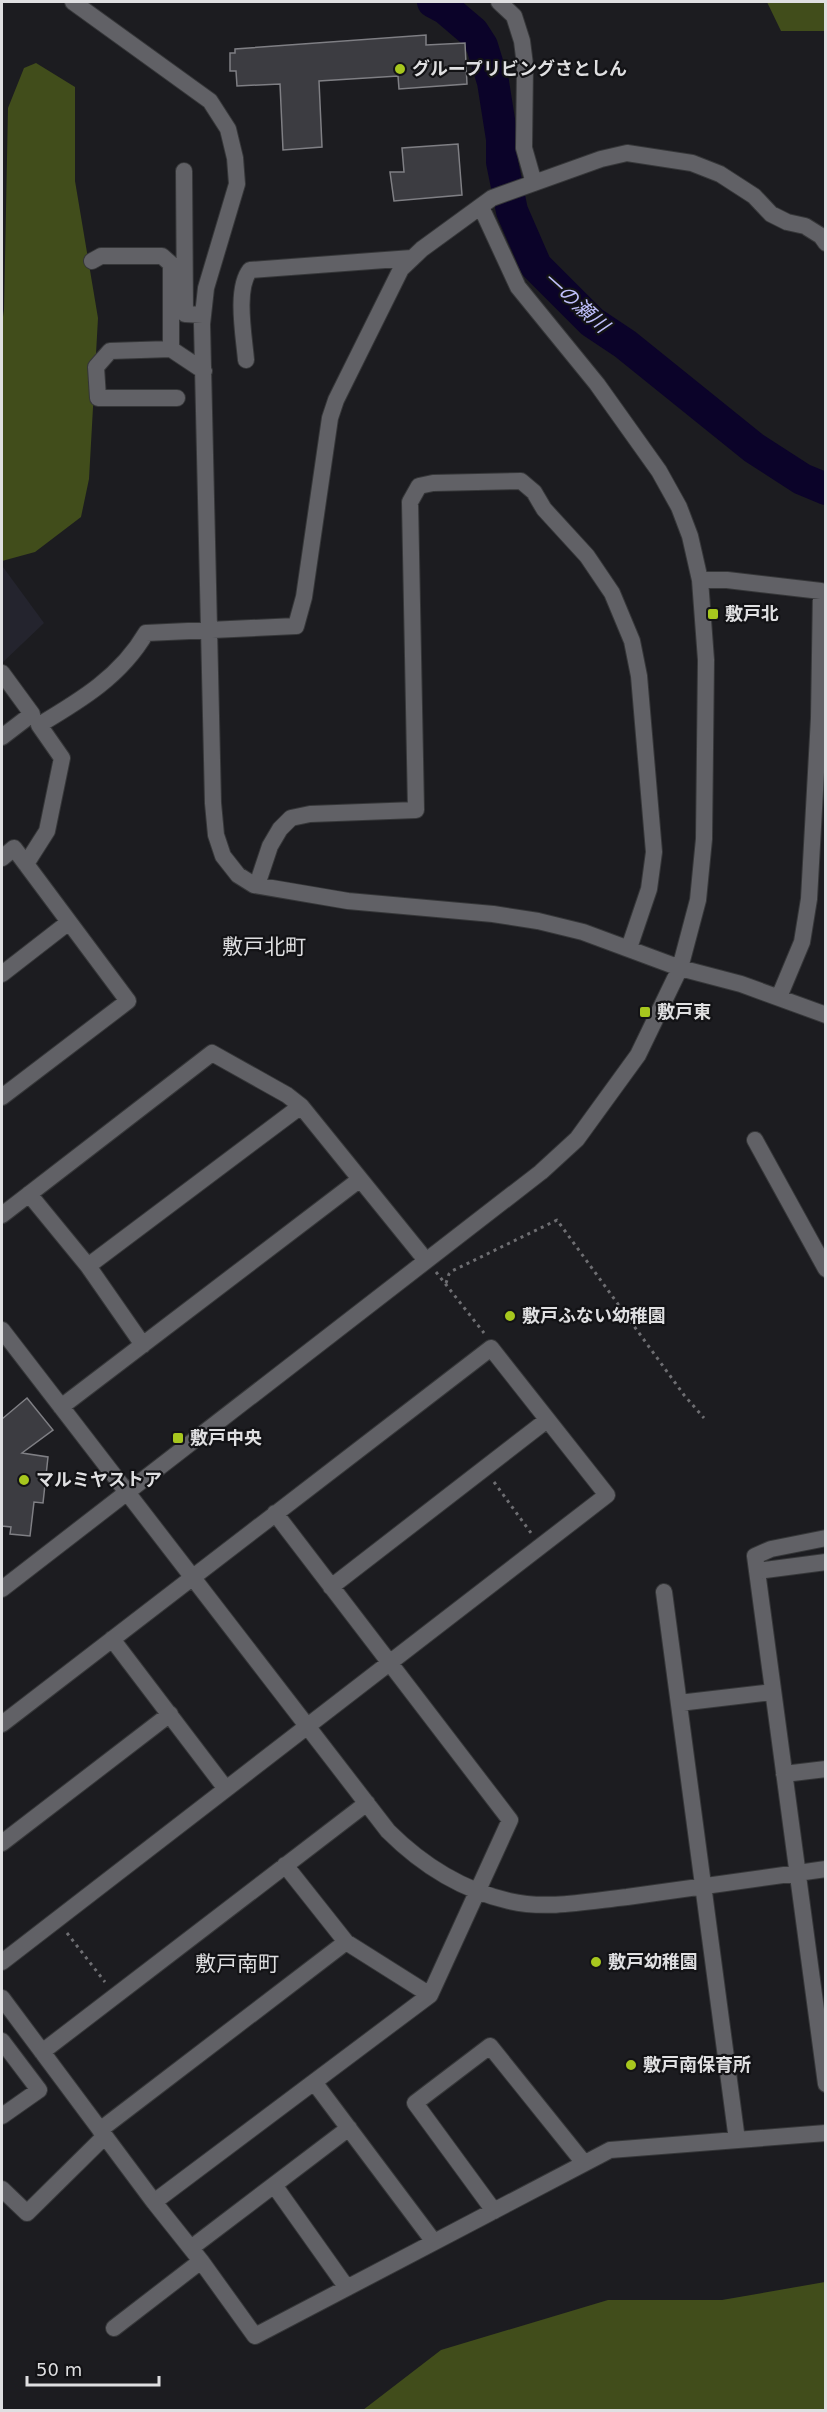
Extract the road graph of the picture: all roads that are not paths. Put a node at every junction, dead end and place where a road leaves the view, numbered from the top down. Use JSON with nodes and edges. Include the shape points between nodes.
{"nodes":[{"id":1,"x":73,"y":2,"type":"edge"},
{"id":2,"x":499,"y":2,"type":"edge"},
{"id":3,"x":184,"y":171,"type":"dead end"},
{"id":4,"x":529,"y":184,"type":"junction"},
{"id":5,"x":487,"y":202,"type":"junction"},
{"id":6,"x":825,"y":243,"type":"edge"},
{"id":7,"x":412,"y":258,"type":"junction"},
{"id":8,"x":92,"y":261,"type":"dead end"},
{"id":9,"x":203,"y":315,"type":"junction"},
{"id":10,"x":171,"y":350,"type":"junction"},
{"id":11,"x":246,"y":360,"type":"dead end"},
{"id":12,"x":204,"y":371,"type":"junction"},
{"id":13,"x":177,"y":398,"type":"dead end"},
{"id":14,"x":699,"y":580,"type":"junction"},
{"id":15,"x":823,"y":591,"type":"edge"},
{"id":16,"x":207,"y":629,"type":"junction"},
{"id":17,"x":2,"y":673,"type":"edge"},
{"id":18,"x":2,"y":737,"type":"edge"},
{"id":19,"x":2,"y":858,"type":"edge"},
{"id":20,"x":26,"y":864,"type":"junction"},
{"id":21,"x":257,"y":885,"type":"junction"},
{"id":22,"x":69,"y":922,"type":"junction"},
{"id":23,"x":630,"y":948,"type":"junction"},
{"id":24,"x":680,"y":968,"type":"junction"},
{"id":25,"x":2,"y":974,"type":"edge"},
{"id":26,"x":780,"y":998,"type":"junction"},
{"id":27,"x":825,"y":1015,"type":"edge"},
{"id":28,"x":2,"y":1097,"type":"edge"},
{"id":29,"x":301,"y":1106,"type":"junction"},
{"id":30,"x":755,"y":1140,"type":"dead end"},
{"id":31,"x":359,"y":1180,"type":"junction"},
{"id":32,"x":29,"y":1194,"type":"junction"},
{"id":33,"x":2,"y":1215,"type":"edge"},
{"id":34,"x":420,"y":1253,"type":"dead end"},
{"id":35,"x":88,"y":1266,"type":"junction"},
{"id":36,"x":825,"y":1269,"type":"edge"},
{"id":37,"x":2,"y":1330,"type":"edge"},
{"id":38,"x":143,"y":1345,"type":"junction"},
{"id":39,"x":61,"y":1407,"type":"junction"},
{"id":40,"x":548,"y":1420,"type":"junction"},
{"id":41,"x":128,"y":1493,"type":"junction"},
{"id":42,"x":275,"y":1513,"type":"junction"},
{"id":43,"x":825,"y":1538,"type":"edge"},
{"id":44,"x":825,"y":1562,"type":"edge"},
{"id":45,"x":757,"y":1571,"type":"junction"},
{"id":46,"x":192,"y":1577,"type":"junction"},
{"id":47,"x":331,"y":1587,"type":"junction"},
{"id":48,"x":2,"y":1589,"type":"edge"},
{"id":49,"x":664,"y":1592,"type":"dead end"},
{"id":50,"x":112,"y":1639,"type":"junction"},
{"id":51,"x":389,"y":1663,"type":"junction"},
{"id":52,"x":773,"y":1692,"type":"junction"},
{"id":53,"x":679,"y":1704,"type":"junction"},
{"id":54,"x":170,"y":1714,"type":"junction"},
{"id":55,"x":2,"y":1724,"type":"edge"},
{"id":56,"x":307,"y":1726,"type":"junction"},
{"id":57,"x":825,"y":1769,"type":"edge"},
{"id":58,"x":784,"y":1774,"type":"junction"},
{"id":59,"x":226,"y":1789,"type":"junction"},
{"id":60,"x":367,"y":1803,"type":"junction"},
{"id":61,"x":2,"y":1843,"type":"edge"},
{"id":62,"x":285,"y":1865,"type":"junction"},
{"id":63,"x":825,"y":1869,"type":"edge"},
{"id":64,"x":797,"y":1873,"type":"junction"},
{"id":65,"x":703,"y":1887,"type":"junction"},
{"id":66,"x":478,"y":1891,"type":"junction"},
{"id":67,"x":346,"y":1942,"type":"junction"},
{"id":68,"x":2,"y":1962,"type":"edge"},
{"id":69,"x":818,"y":1968,"type":"edge"},
{"id":70,"x":430,"y":1995,"type":"junction"},
{"id":71,"x":2,"y":1998,"type":"edge"},
{"id":72,"x":2,"y":2041,"type":"edge"},
{"id":73,"x":42,"y":2052,"type":"junction"},
{"id":74,"x":7,"y":2058,"type":"edge"},
{"id":75,"x":314,"y":2082,"type":"junction"},
{"id":76,"x":825,"y":2084,"type":"edge"},
{"id":77,"x":2,"y":2115,"type":"edge"},
{"id":78,"x":349,"y":2128,"type":"junction"},
{"id":79,"x":103,"y":2133,"type":"junction"},
{"id":80,"x":825,"y":2133,"type":"edge"},
{"id":81,"x":736,"y":2140,"type":"junction"},
{"id":82,"x":584,"y":2163,"type":"junction"},
{"id":83,"x":274,"y":2185,"type":"junction"},
{"id":84,"x":2,"y":2188,"type":"edge"},
{"id":85,"x":154,"y":2202,"type":"junction"},
{"id":86,"x":494,"y":2211,"type":"junction"},
{"id":87,"x":434,"y":2242,"type":"junction"},
{"id":88,"x":196,"y":2255,"type":"junction"},
{"id":89,"x":347,"y":2288,"type":"junction"},
{"id":90,"x":114,"y":2328,"type":"dead end"}],
"edges":[{"from":1,"to":9,"type":"street","via":[[210,101],[228,129],[237,184],[206,288]]},
{"from":2,"to":4,"type":"street","via":[[514,16],[522,40],[524,148]]},
{"from":3,"to":9,"type":"street","via":[[185,314]]},
{"from":4,"to":5,"type":"street"},
{"from":4,"to":6,"type":"street","via":[[627,153],[692,163],[720,174],[754,196],[771,214],[805,226]]},
{"from":5,"to":7,"type":"street"},
{"from":5,"to":14,"type":"street","via":[[518,287],[597,384],[669,489],[690,536]]},
{"from":7,"to":11,"type":"street","via":[[250,270],[243,279]]},
{"from":7,"to":16,"type":"street","via":[[401,269],[330,418],[304,597],[296,626]]},
{"from":8,"to":10,"type":"street","via":[[101,256],[162,256],[171,264]]},
{"from":9,"to":12,"type":"street"},
{"from":10,"to":12,"type":"street"},
{"from":10,"to":13,"type":"street","via":[[110,351],[96,367],[98,398]]},
{"from":12,"to":16,"type":"street"},
{"from":14,"to":15,"type":"street"},
{"from":14,"to":24,"type":"street","via":[[706,660],[705,839],[698,900]]},
{"from":15,"to":26,"type":"street","via":[[809,898],[802,942]]},
{"from":16,"to":20,"type":"street","via":[[146,633],[133,655],[111,675],[78,703],[39,725],[62,758],[47,831]]},
{"from":16,"to":21,"type":"street","via":[[216,835],[223,856],[238,875]]},
{"from":17,"to":18,"type":"street","via":[[32,714]]},
{"from":19,"to":20,"type":"street","via":[[14,848]]},
{"from":20,"to":22,"type":"street"},
{"from":21,"to":23,"type":"street","via":[[348,901],[538,921]]},
{"from":21,"to":23,"type":"street","via":[[270,846],[291,818],[416,810],[410,502],[419,486],[433,483],[521,481],[587,556],[612,593],[632,641],[639,676],[654,852],[648,889]]},
{"from":22,"to":25,"type":"street"},
{"from":22,"to":28,"type":"street","via":[[128,1001]]},
{"from":23,"to":24,"type":"street"},
{"from":24,"to":26,"type":"street"},
{"from":24,"to":41,"type":"street","via":[[638,1055],[577,1139],[542,1172]]},
{"from":26,"to":27,"type":"street"},
{"from":29,"to":31,"type":"street"},
{"from":29,"to":32,"type":"street","via":[[212,1053]]},
{"from":29,"to":35,"type":"street"},
{"from":30,"to":36,"type":"street"},
{"from":31,"to":34,"type":"street"},
{"from":31,"to":38,"type":"street"},
{"from":32,"to":33,"type":"street"},
{"from":32,"to":35,"type":"street"},
{"from":35,"to":38,"type":"street"},
{"from":37,"to":39,"type":"street"},
{"from":38,"to":39,"type":"street"},
{"from":39,"to":41,"type":"street"},
{"from":40,"to":42,"type":"street","via":[[491,1348]]},
{"from":40,"to":47,"type":"street"},
{"from":40,"to":51,"type":"street","via":[[607,1495]]},
{"from":41,"to":46,"type":"street"},
{"from":41,"to":48,"type":"street"},
{"from":42,"to":46,"type":"street"},
{"from":42,"to":47,"type":"street"},
{"from":43,"to":45,"type":"street","via":[[755,1556]]},
{"from":44,"to":45,"type":"street"},
{"from":45,"to":52,"type":"street"},
{"from":46,"to":50,"type":"street"},
{"from":46,"to":56,"type":"street"},
{"from":47,"to":51,"type":"street"},
{"from":49,"to":53,"type":"street"},
{"from":50,"to":54,"type":"street"},
{"from":50,"to":55,"type":"street"},
{"from":51,"to":56,"type":"street"},
{"from":51,"to":66,"type":"street","via":[[510,1820]]},
{"from":52,"to":53,"type":"street"},
{"from":52,"to":58,"type":"street"},
{"from":53,"to":65,"type":"street"},
{"from":54,"to":59,"type":"street"},
{"from":54,"to":61,"type":"street"},
{"from":56,"to":59,"type":"street"},
{"from":56,"to":60,"type":"street"},
{"from":57,"to":58,"type":"street"},
{"from":58,"to":64,"type":"street"},
{"from":59,"to":68,"type":"street"},
{"from":60,"to":62,"type":"street"},
{"from":60,"to":66,"type":"street","via":[[410,1853],[444,1876]]},
{"from":62,"to":67,"type":"street"},
{"from":62,"to":73,"type":"street"},
{"from":63,"to":64,"type":"street"},
{"from":64,"to":65,"type":"street"},
{"from":64,"to":69,"type":"street"},
{"from":65,"to":66,"type":"street","via":[[569,1904],[510,1902]]},
{"from":65,"to":81,"type":"street"},
{"from":66,"to":70,"type":"street"},
{"from":67,"to":70,"type":"street"},
{"from":67,"to":79,"type":"street"},
{"from":69,"to":76,"type":"street"},
{"from":70,"to":75,"type":"street"},
{"from":71,"to":73,"type":"street"},
{"from":72,"to":74,"type":"street"},
{"from":73,"to":79,"type":"street"},
{"from":74,"to":77,"type":"street","via":[[39,2090]]},
{"from":75,"to":78,"type":"street"},
{"from":75,"to":85,"type":"street"},
{"from":78,"to":83,"type":"street"},
{"from":78,"to":87,"type":"street"},
{"from":79,"to":84,"type":"street","via":[[27,2213]]},
{"from":79,"to":85,"type":"street"},
{"from":80,"to":81,"type":"street"},
{"from":81,"to":82,"type":"street","via":[[610,2150]]},
{"from":82,"to":86,"type":"street"},
{"from":82,"to":86,"type":"street","via":[[490,2046],[415,2103]]},
{"from":83,"to":88,"type":"street"},
{"from":83,"to":89,"type":"street"},
{"from":85,"to":88,"type":"street"},
{"from":86,"to":87,"type":"street"},
{"from":87,"to":89,"type":"street"},
{"from":88,"to":89,"type":"street","via":[[255,2336]]},
{"from":88,"to":90,"type":"street"}]}
